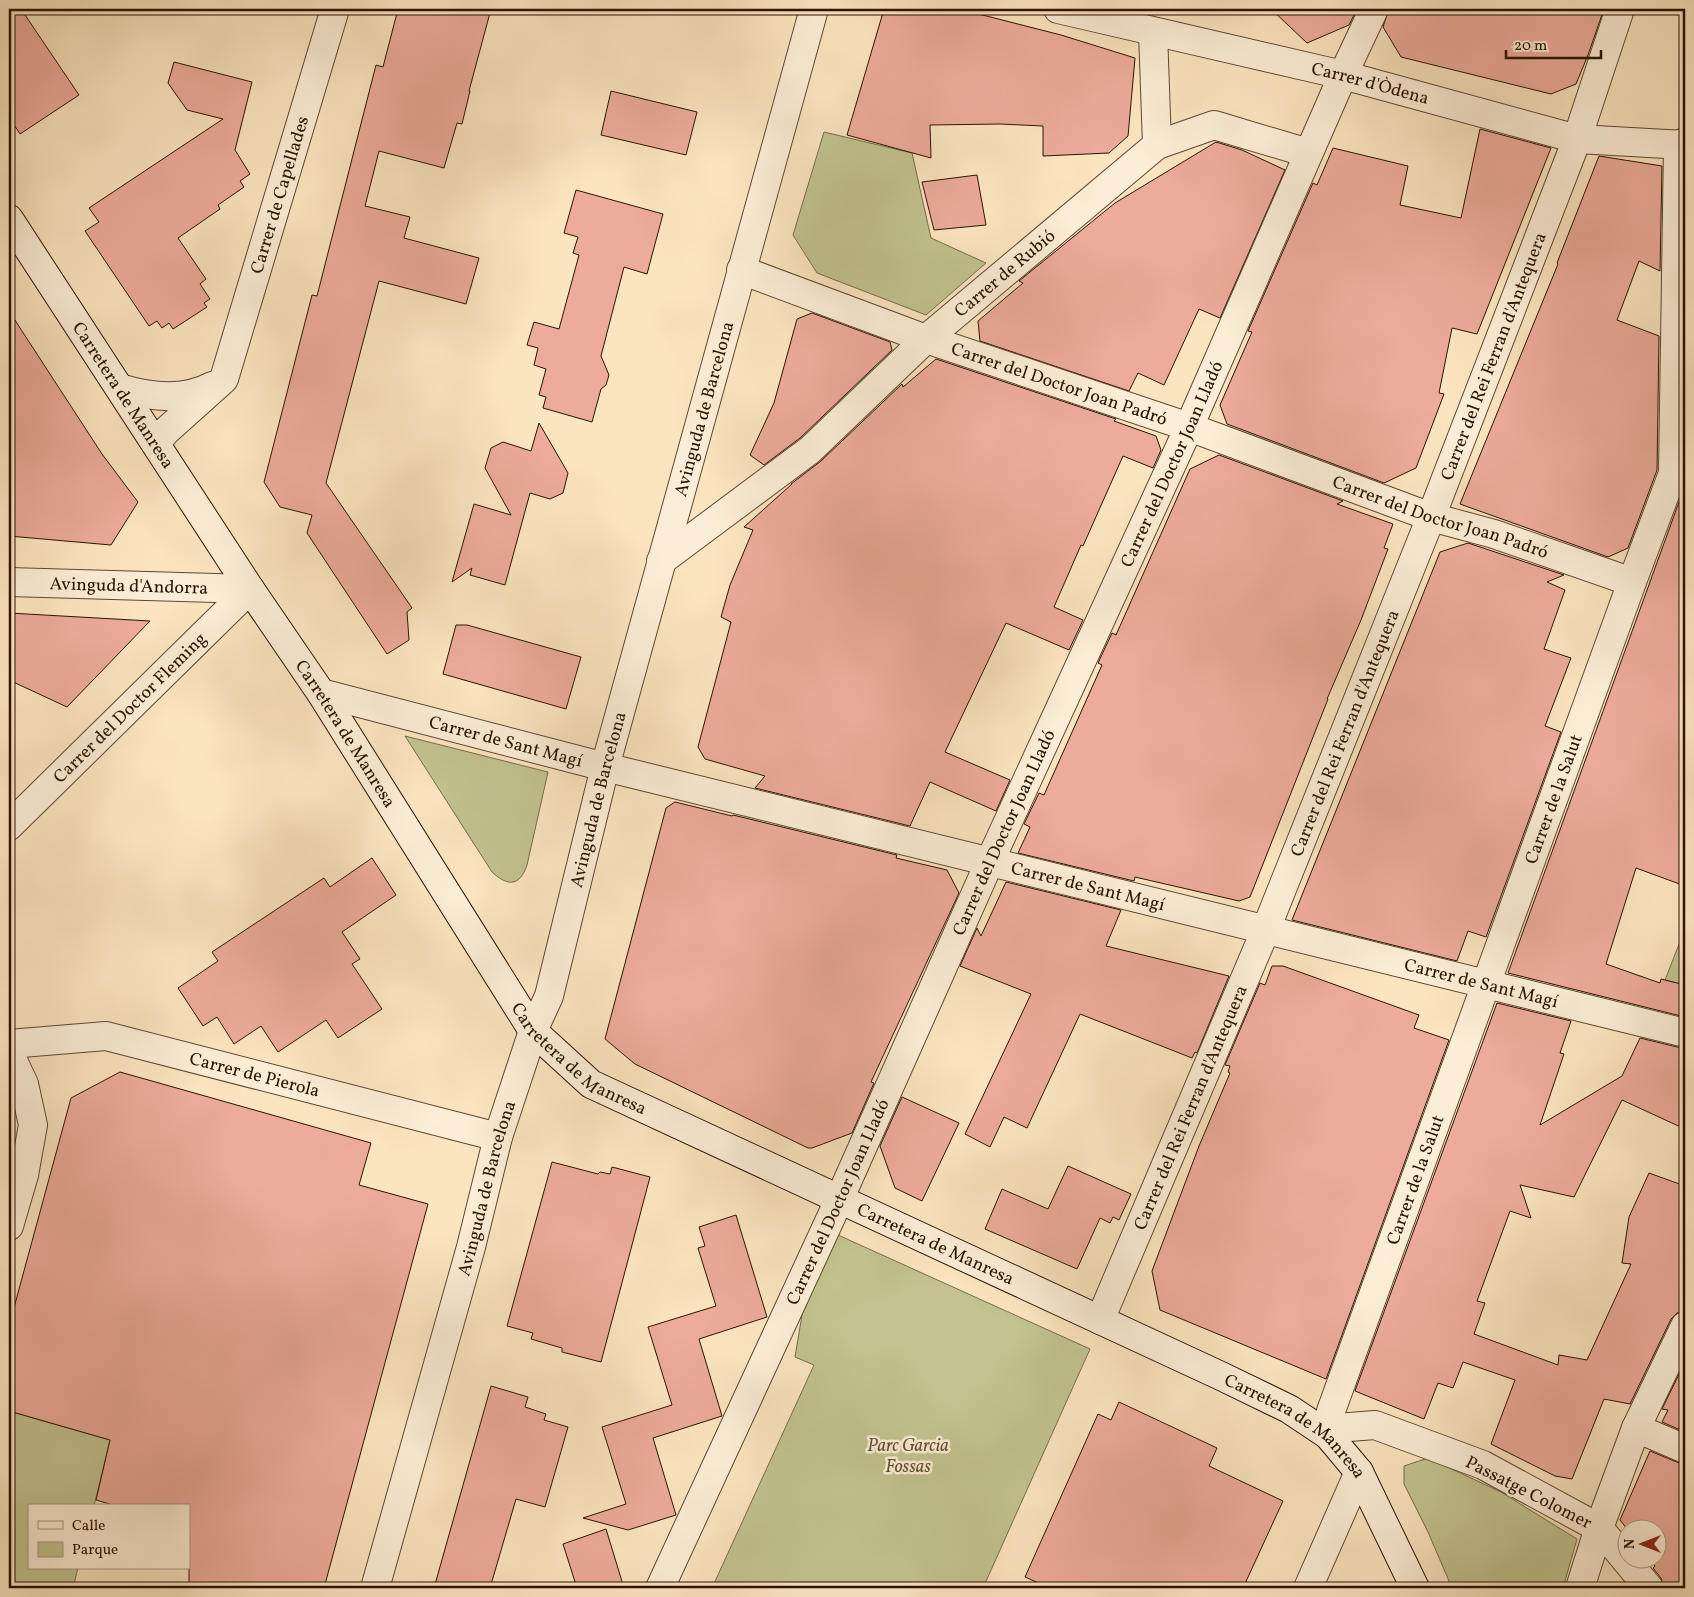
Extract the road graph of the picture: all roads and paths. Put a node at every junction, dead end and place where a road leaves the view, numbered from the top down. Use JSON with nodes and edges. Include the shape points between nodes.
{"nodes":[{"id":1,"x":335,"y":9,"type":"edge"},
{"id":2,"x":814,"y":9,"type":"edge"},
{"id":3,"x":1058,"y":9,"type":"edge"},
{"id":4,"x":1374,"y":9,"type":"edge"},
{"id":5,"x":1620,"y":9,"type":"edge"},
{"id":6,"x":1153,"y":32,"type":"junction"},
{"id":7,"x":1342,"y":75,"type":"junction"},
{"id":8,"x":1577,"y":139,"type":"junction"},
{"id":9,"x":1157,"y":144,"type":"junction"},
{"id":10,"x":1683,"y":144,"type":"edge"},
{"id":11,"x":1308,"y":153,"type":"junction"},
{"id":12,"x":9,"y":219,"type":"edge"},
{"id":13,"x":742,"y":270,"type":"junction"},
{"id":14,"x":1680,"y":333,"type":"edge"},
{"id":15,"x":926,"y":339,"type":"junction"},
{"id":16,"x":224,"y":380,"type":"junction"},
{"id":17,"x":120,"y":388,"type":"junction"},
{"id":18,"x":1189,"y":427,"type":"junction"},
{"id":19,"x":156,"y":443,"type":"junction"},
{"id":20,"x":1431,"y":517,"type":"junction"},
{"id":21,"x":661,"y":561,"type":"junction"},
{"id":22,"x":9,"y":582,"type":"edge"},
{"id":23,"x":1632,"y":582,"type":"junction"},
{"id":24,"x":250,"y":589,"type":"junction"},
{"id":25,"x":322,"y":693,"type":"junction"},
{"id":26,"x":605,"y":767,"type":"junction"},
{"id":27,"x":9,"y":826,"type":"edge"},
{"id":28,"x":990,"y":861,"type":"junction"},
{"id":29,"x":1266,"y":929,"type":"junction"},
{"id":30,"x":1486,"y":983,"type":"junction"},
{"id":31,"x":533,"y":1031,"type":"junction"},
{"id":32,"x":1681,"y":1032,"type":"dead end"},
{"id":33,"x":9,"y":1044,"type":"edge"},
{"id":34,"x":9,"y":1052,"type":"edge"},
{"id":35,"x":498,"y":1137,"type":"junction"},
{"id":36,"x":839,"y":1200,"type":"junction"},
{"id":37,"x":9,"y":1226,"type":"edge"},
{"id":38,"x":1100,"y":1320,"type":"junction"},
{"id":39,"x":1685,"y":1326,"type":"edge"},
{"id":40,"x":1636,"y":1428,"type":"junction"},
{"id":41,"x":1328,"y":1435,"type":"junction"},
{"id":42,"x":1685,"y":1449,"type":"edge"},
{"id":43,"x":1359,"y":1472,"type":"junction"},
{"id":44,"x":1599,"y":1528,"type":"junction"},
{"id":45,"x":375,"y":1588,"type":"edge"},
{"id":46,"x":660,"y":1588,"type":"edge"},
{"id":47,"x":1308,"y":1588,"type":"edge"},
{"id":48,"x":1415,"y":1588,"type":"edge"},
{"id":49,"x":1580,"y":1588,"type":"edge"},
{"id":50,"x":1649,"y":1588,"type":"edge"}],
"edges":[{"from":1,"to":16,"type":"street","name":"Carrer de Capellades"},
{"from":2,"to":13,"type":"street","name":"Avinguda de Barcelona"},
{"from":3,"to":6,"type":"street","name":"Carrer d'Òdena"},
{"from":4,"to":7,"type":"street","name":"Carrer del Doctor Joan Lladó"},
{"from":5,"to":8,"type":"street","name":"Carrer del Rei Ferran d'Antequera"},
{"from":6,"to":7,"type":"street","name":"Carrer d'Òdena"},
{"from":6,"to":9,"type":"street"},
{"from":7,"to":8,"type":"street","name":"Carrer d'Òdena"},
{"from":7,"to":11,"type":"street","name":"Carrer del Doctor Joan Lladó"},
{"from":8,"to":10,"type":"street","name":"Carrer d'Òdena"},
{"from":8,"to":20,"type":"street","name":"Carrer del Rei Ferran d'Antequera"},
{"from":9,"to":11,"type":"street","name":"Carrer de Rubió","via":[[1214,125]]},
{"from":9,"to":15,"type":"street","name":"Carrer de Rubió"},
{"from":10,"to":14,"type":"street","name":"Carrer de la Salut"},
{"from":11,"to":18,"type":"street","name":"Carrer del Doctor Joan Lladó"},
{"from":12,"to":17,"type":"street","name":"Carretera de Manresa"},
{"from":13,"to":15,"type":"street","name":"Carrer del Doctor Joan Padró"},
{"from":13,"to":21,"type":"street","name":"Avinguda de Barcelona"},
{"from":14,"to":23,"type":"street","name":"Carrer de la Salut","via":[[1673,473]]},
{"from":15,"to":18,"type":"street","name":"Carrer del Doctor Joan Padró"},
{"from":15,"to":21,"type":"street","name":"Carrer de Rubió","via":[[810,450]]},
{"from":16,"to":17,"type":"street","via":[[201,392],[168,396],[140,394]]},
{"from":16,"to":19,"type":"street"},
{"from":17,"to":19,"type":"street","name":"Carretera de Manresa"},
{"from":18,"to":20,"type":"street","name":"Carrer del Doctor Joan Padró"},
{"from":18,"to":28,"type":"street","name":"Carrer del Doctor Joan Lladó"},
{"from":19,"to":24,"type":"street","name":"Carretera de Manresa"},
{"from":20,"to":23,"type":"street","name":"Carrer del Doctor Joan Padró","via":[[1494,534]]},
{"from":20,"to":29,"type":"street","name":"Carrer del Rei Ferran d'Antequera"},
{"from":21,"to":26,"type":"street","name":"Avinguda de Barcelona"},
{"from":22,"to":24,"type":"street","name":"Avinguda d'Andorra"},
{"from":23,"to":30,"type":"street","name":"Carrer de la Salut"},
{"from":24,"to":25,"type":"street","name":"Carretera de Manresa"},
{"from":24,"to":27,"type":"street","name":"Carrer del Doctor Fleming"},
{"from":25,"to":26,"type":"street","name":"Carrer de Sant Magí"},
{"from":25,"to":31,"type":"street","name":"Carretera de Manresa"},
{"from":26,"to":28,"type":"street","name":"Carrer de Sant Magí"},
{"from":26,"to":31,"type":"street","name":"Avinguda de Barcelona","via":[[549,996]]},
{"from":28,"to":29,"type":"street","name":"Carrer de Sant Magí"},
{"from":28,"to":36,"type":"street","name":"Carrer del Doctor Joan Lladó"},
{"from":29,"to":30,"type":"street","name":"Carrer de Sant Magí"},
{"from":29,"to":38,"type":"street","name":"Carrer del Rei Ferran d'Antequera"},
{"from":30,"to":32,"type":"street","name":"Carrer de Sant Magí"},
{"from":30,"to":41,"type":"street","name":"Carrer de la Salut","via":[[1332,1411]]},
{"from":31,"to":35,"type":"street","name":"Avinguda de Barcelona"},
{"from":31,"to":36,"type":"street","name":"Carretera de Manresa","via":[[591,1084]]},
{"from":33,"to":35,"type":"street","name":"Carrer de Pierola","via":[[106,1036]]},
{"from":34,"to":37,"type":"street","via":[[24,1084],[33,1125],[24,1175]]},
{"from":35,"to":45,"type":"street","name":"Avinguda de Barcelona","via":[[471,1247]]},
{"from":36,"to":38,"type":"street","name":"Carretera de Manresa"},
{"from":36,"to":46,"type":"street","name":"Carrer del Doctor Joan Lladó"},
{"from":38,"to":41,"type":"street","name":"Carretera de Manresa","via":[[1289,1409]]},
{"from":39,"to":40,"type":"street"},
{"from":40,"to":42,"type":"street"},
{"from":40,"to":44,"type":"street"},
{"from":41,"to":43,"type":"street","name":"Carretera de Manresa"},
{"from":41,"to":44,"type":"street","name":"Passatge Colomer","via":[[1349,1427],[1375,1425],[1483,1466]]},
{"from":43,"to":47,"type":"street"},
{"from":43,"to":48,"type":"street","name":"Carretera de Manresa"},
{"from":44,"to":49,"type":"street"},
{"from":44,"to":50,"type":"street","name":"Passatge Colomer"}]}
